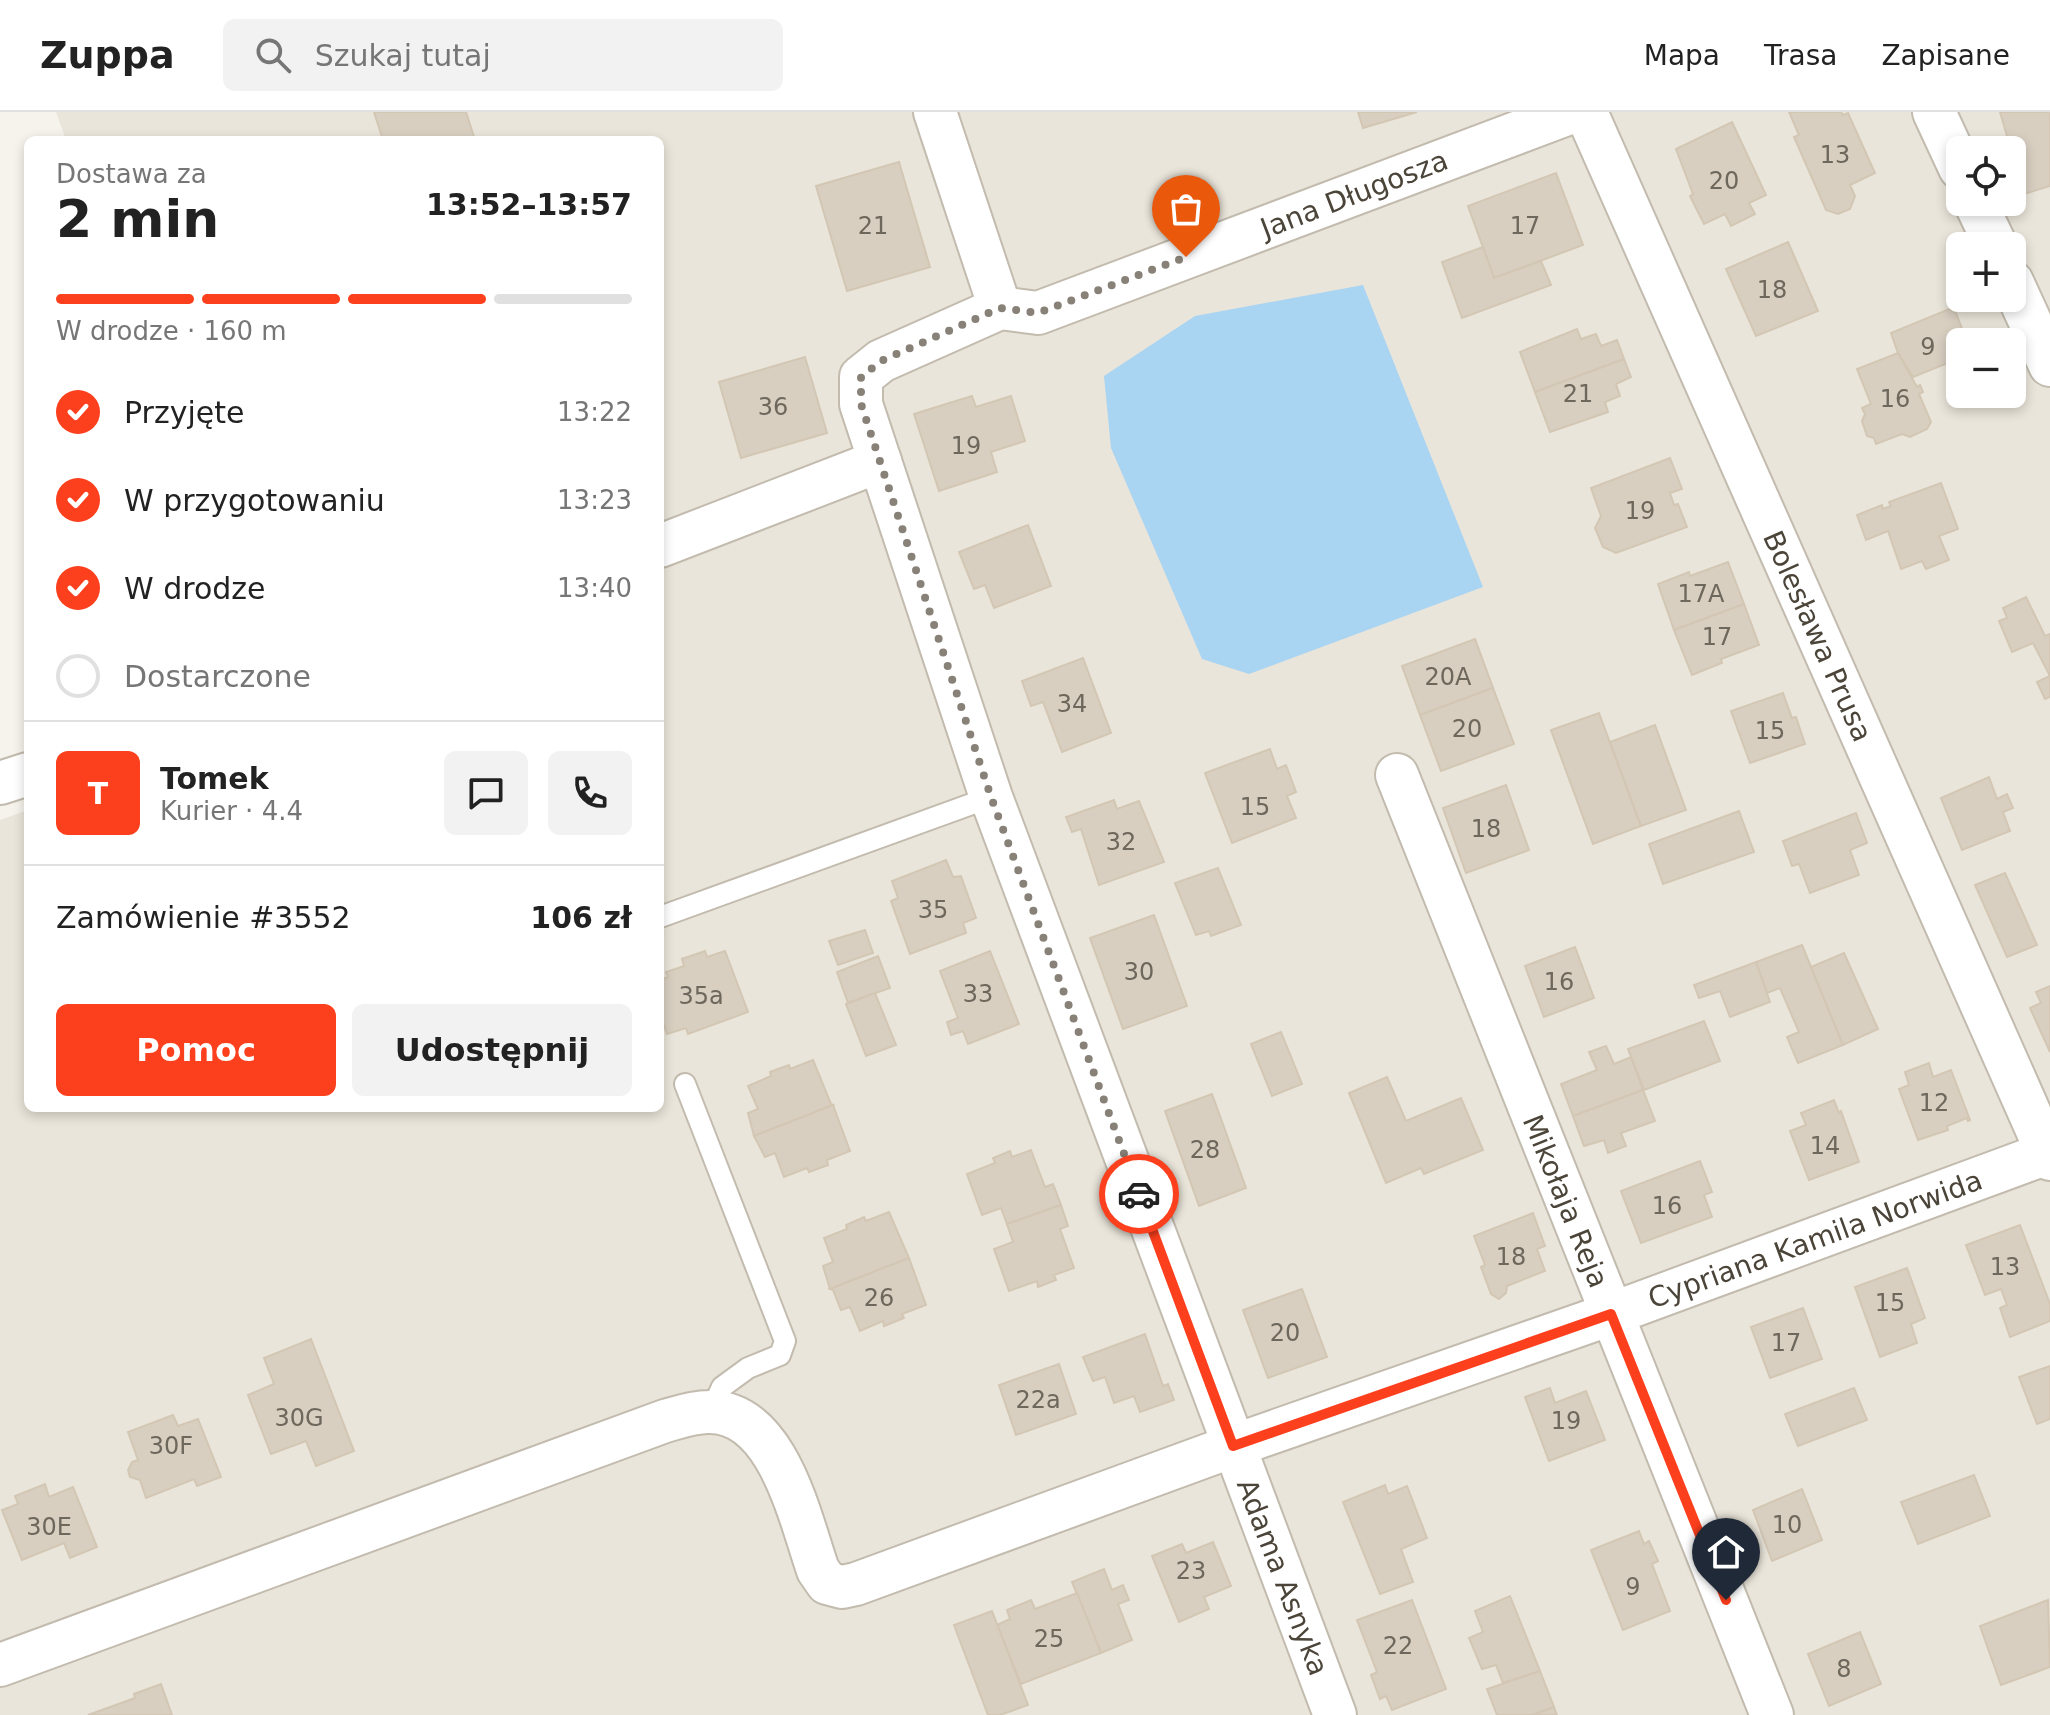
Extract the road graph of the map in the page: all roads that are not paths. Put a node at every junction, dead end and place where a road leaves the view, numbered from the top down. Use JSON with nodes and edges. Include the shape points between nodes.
{"nodes":[{"id":1,"x":935,"y":112,"type":"edge"},
{"id":2,"x":1572,"y":112,"type":"edge"},
{"id":3,"x":1586,"y":112,"type":"edge"},
{"id":4,"x":1934,"y":112,"type":"edge"},
{"id":5,"x":1946,"y":138,"type":"edge"},
{"id":6,"x":1000,"y":308,"type":"junction"},
{"id":7,"x":2026,"y":312,"type":"edge"},
{"id":8,"x":2050,"y":365,"type":"edge"},
{"id":9,"x":880,"y":461,"type":"junction"},
{"id":10,"x":664,"y":544,"type":"edge"},
{"id":11,"x":24,"y":775,"type":"edge"},
{"id":12,"x":1397,"y":775,"type":"dead end"},
{"id":13,"x":0,"y":783,"type":"edge"},
{"id":14,"x":991,"y":797,"type":"junction"},
{"id":15,"x":664,"y":916,"type":"edge"},
{"id":16,"x":685,"y":1084,"type":"dead end"},
{"id":17,"x":2049,"y":1155,"type":"edge"},
{"id":18,"x":1611,"y":1314,"type":"junction"},
{"id":19,"x":711,"y":1411,"type":"junction"},
{"id":20,"x":1233,"y":1446,"type":"junction"},
{"id":21,"x":0,"y":1665,"type":"edge"},
{"id":22,"x":1335,"y":1715,"type":"edge"},
{"id":23,"x":1772,"y":1715,"type":"edge"}],
"edges":[{"from":1,"to":6,"type":"street"},
{"from":2,"to":6,"type":"street","name":"Jana Długosza","via":[[1038,313]]},
{"from":3,"to":17,"type":"street","name":"Bolesława Prusa"},
{"from":4,"to":5,"type":"street"},
{"from":6,"to":9,"type":"street","name":"Adama Asnyka","via":[[881,361],[861,377],[861,404]]},
{"from":7,"to":8,"type":"street"},
{"from":9,"to":10,"type":"street"},
{"from":9,"to":14,"type":"street","name":"Adama Asnyka"},
{"from":11,"to":13,"type":"street"},
{"from":12,"to":18,"type":"street","name":"Mikołaja Reja"},
{"from":14,"to":15,"type":"lane"},
{"from":14,"to":20,"type":"street","name":"Adama Asnyka"},
{"from":16,"to":19,"type":"lane","via":[[785,1341],[780,1355],[748,1368],[722,1387]]},
{"from":17,"to":18,"type":"street","name":"Cypriana Kamila Norwida"},
{"from":18,"to":20,"type":"street","name":"Cypriana Kamila Norwida"},
{"from":18,"to":23,"type":"street","name":"Mikołaja Reja"},
{"from":19,"to":20,"type":"street","name":"Cypriana Kamila Norwida","via":[[742,1421],[781,1464],[818,1570],[827,1583],[842,1587]]},
{"from":19,"to":21,"type":"street","via":[[665,1421]]},
{"from":20,"to":22,"type":"street","name":"Adama Asnyka"}]}
